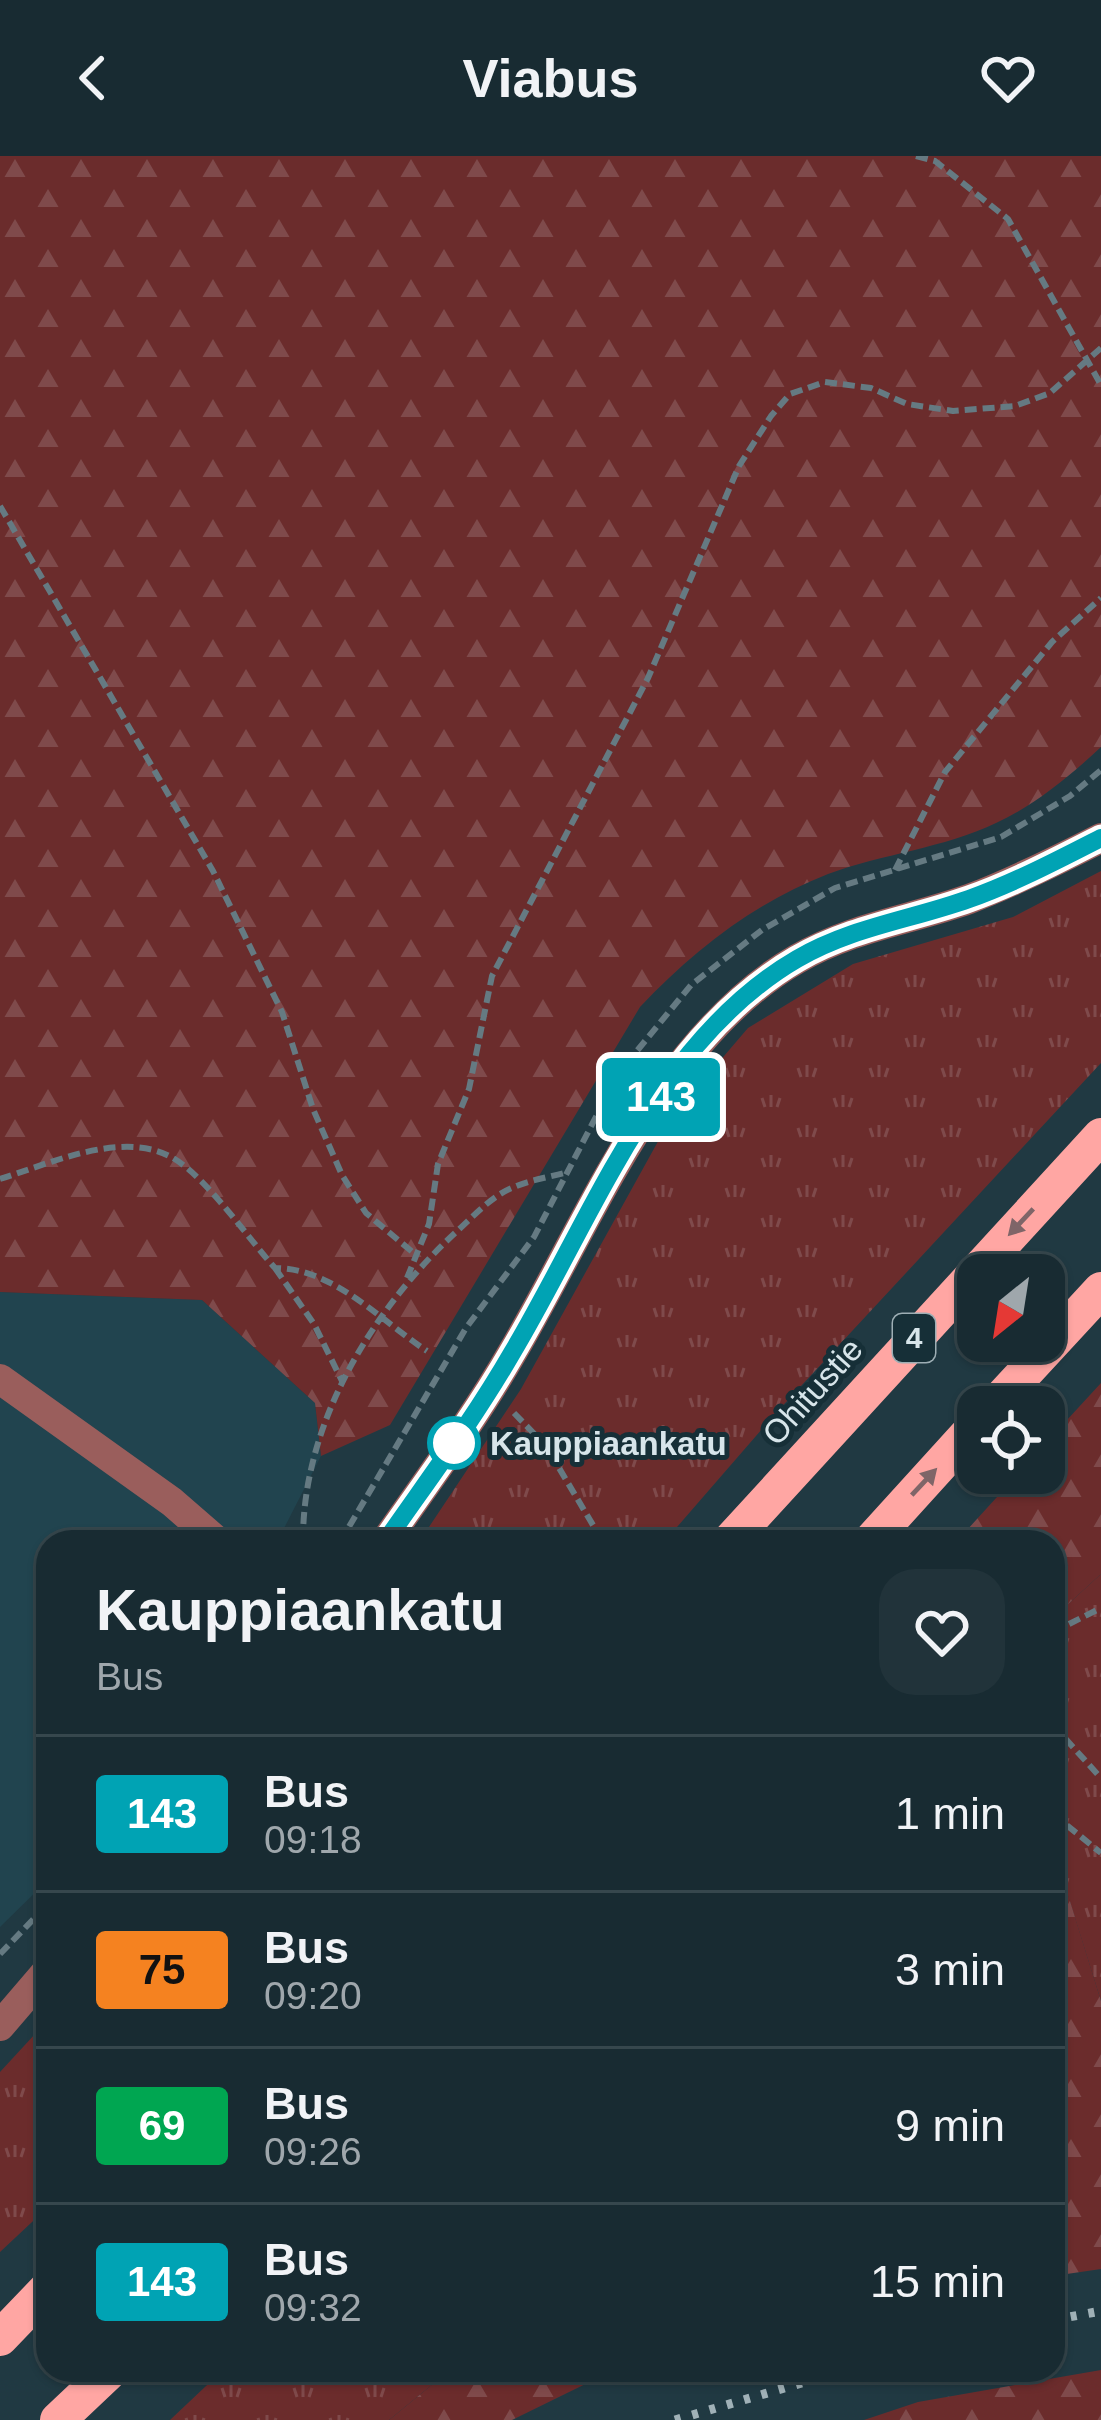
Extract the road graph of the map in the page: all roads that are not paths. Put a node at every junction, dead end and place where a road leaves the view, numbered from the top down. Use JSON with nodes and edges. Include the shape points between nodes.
{"nodes":[{"id":1,"x":1101,"y":838,"type":"edge"},
{"id":2,"x":1101,"y":1136,"type":"edge"},
{"id":3,"x":1101,"y":1290,"type":"edge"},
{"id":4,"x":0,"y":1379,"type":"edge"},
{"id":5,"x":1012,"y":1386,"type":"edge"},
{"id":6,"x":957,"y":1446,"type":"edge"},
{"id":7,"x":204,"y":1530,"type":"edge"},
{"id":8,"x":393,"y":1530,"type":"edge"},
{"id":9,"x":740,"y":1530,"type":"edge"},
{"id":10,"x":881,"y":1530,"type":"edge"},
{"id":11,"x":36,"y":1984,"type":"edge"},
{"id":12,"x":0,"y":2026,"type":"edge"},
{"id":13,"x":36,"y":2300,"type":"edge"},
{"id":14,"x":0,"y":2338,"type":"edge"},
{"id":15,"x":98,"y":2382,"type":"edge"},
{"id":16,"x":58,"y":2420,"type":"edge"}],
"edges":[{"from":1,"to":8,"type":"street","via":[[966,900],[856,929],[793,961],[714,1026],[655,1105],[512,1355]]},
{"from":2,"to":9,"type":"highway","name":"Ohitustie","number":"4","one_way":true},
{"from":3,"to":5,"type":"highway"},
{"from":4,"to":7,"type":"street"},
{"from":10,"to":6,"type":"highway","one_way":true},
{"from":11,"to":12,"type":"street"},
{"from":13,"to":14,"type":"highway"},
{"from":15,"to":16,"type":"highway"}]}
